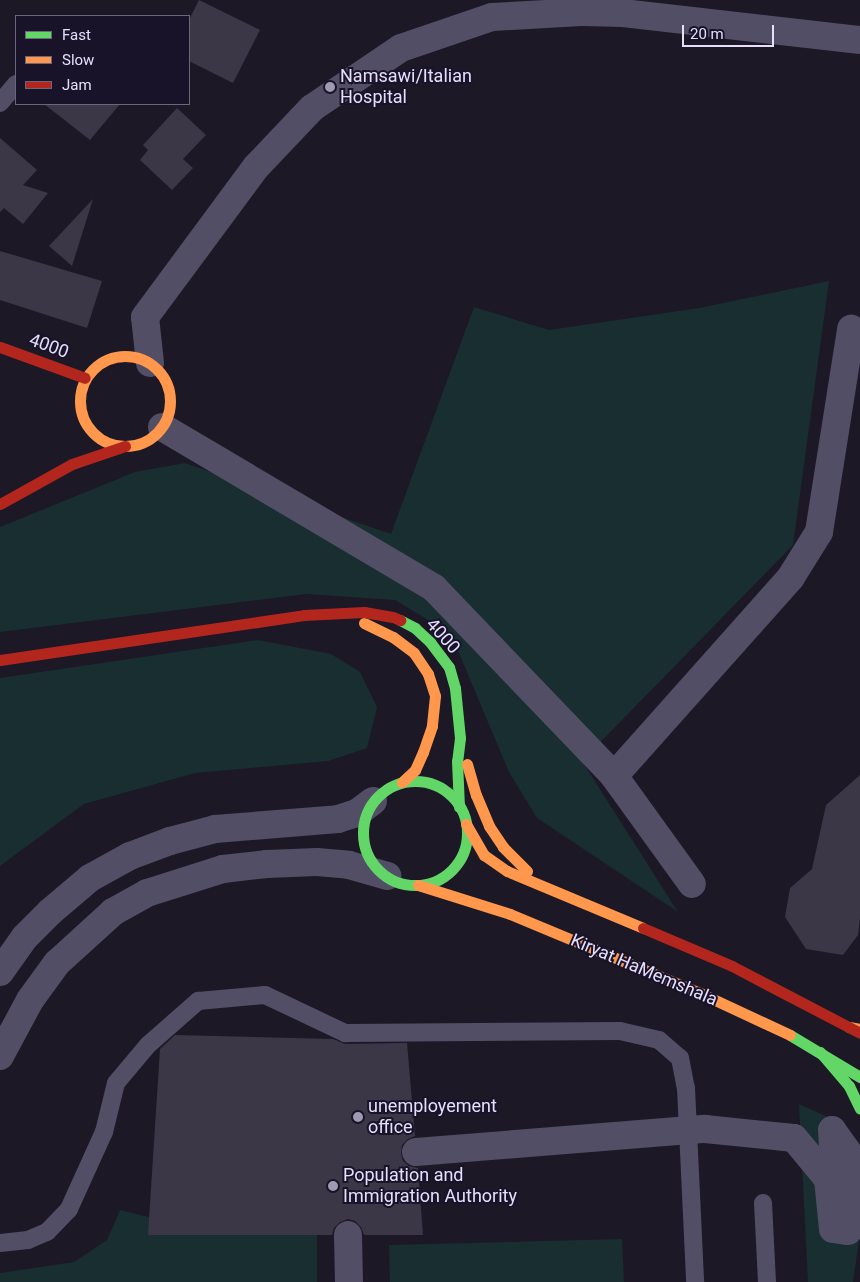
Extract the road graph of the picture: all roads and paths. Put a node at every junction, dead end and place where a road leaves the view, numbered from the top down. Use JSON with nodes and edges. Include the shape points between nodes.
{"nodes":[{"id":1,"x":582,"y":6,"type":"edge"},
{"id":2,"x":860,"y":40,"type":"edge"},
{"id":3,"x":15,"y":85,"type":"edge"},
{"id":4,"x":0,"y":103,"type":"edge"},
{"id":5,"x":851,"y":329,"type":"dead end"},
{"id":6,"x":0,"y":347,"type":"edge"},
{"id":7,"x":150,"y":363,"type":"junction"},
{"id":8,"x":86,"y":378,"type":"junction"},
{"id":9,"x":84,"y":422,"type":"junction"},
{"id":10,"x":162,"y":427,"type":"junction"},
{"id":11,"x":78,"y":439,"type":"dead end"},
{"id":12,"x":125,"y":446,"type":"junction"},
{"id":13,"x":70,"y":452,"type":"dead end"},
{"id":14,"x":46,"y":478,"type":"junction"},
{"id":15,"x":0,"y":504,"type":"edge"},
{"id":16,"x":304,"y":615,"type":"junction"},
{"id":17,"x":0,"y":660,"type":"edge"},
{"id":18,"x":460,"y":738,"type":"junction"},
{"id":19,"x":614,"y":776,"type":"junction"},
{"id":20,"x":402,"y":782,"type":"junction"},
{"id":21,"x":373,"y":802,"type":"junction"},
{"id":22,"x":459,"y":807,"type":"junction"},
{"id":23,"x":466,"y":824,"type":"junction"},
{"id":24,"x":387,"y":876,"type":"junction"},
{"id":25,"x":692,"y":884,"type":"dead end"},
{"id":26,"x":418,"y":886,"type":"junction"},
{"id":27,"x":554,"y":891,"type":"junction"},
{"id":28,"x":0,"y":972,"type":"edge"},
{"id":29,"x":856,"y":1029,"type":"edge"},
{"id":30,"x":820,"y":1052,"type":"junction"},
{"id":31,"x":0,"y":1056,"type":"edge"},
{"id":32,"x":860,"y":1077,"type":"edge"},
{"id":33,"x":860,"y":1109,"type":"edge"},
{"id":34,"x":688,"y":1130,"type":"junction"},
{"id":35,"x":416,"y":1152,"type":"dead end"},
{"id":36,"x":860,"y":1169,"type":"edge"},
{"id":37,"x":763,"y":1203,"type":"dead end"},
{"id":38,"x":348,"y":1235,"type":"dead end"},
{"id":39,"x":0,"y":1242,"type":"edge"},
{"id":40,"x":349,"y":1282,"type":"edge"},
{"id":41,"x":695,"y":1282,"type":"edge"},
{"id":42,"x":767,"y":1282,"type":"edge"}],
"edges":[{"from":1,"to":2,"type":"street"},
{"from":1,"to":7,"type":"street","via":[[492,17],[401,48],[312,108],[256,167],[145,318]]},
{"from":3,"to":4,"type":"lane"},
{"from":5,"to":19,"type":"street","via":[[819,532],[791,577]]},
{"from":6,"to":8,"type":"main road","name":"4000"},
{"from":7,"to":8,"type":"main road","name":"4000","via":[[136,357],[110,358],[96,365]]},
{"from":7,"to":10,"type":"main road","via":[[167,384],[170,401]]},
{"from":8,"to":9,"type":"main road","name":"4000","via":[[79,398]]},
{"from":9,"to":11,"type":"main road"},
{"from":9,"to":12,"type":"main road","via":[[94,435],[110,444]]},
{"from":10,"to":12,"type":"main road","via":[[150,439]]},
{"from":10,"to":19,"type":"street","via":[[434,588]]},
{"from":12,"to":14,"type":"main road","via":[[72,464]]},
{"from":13,"to":14,"type":"main road"},
{"from":14,"to":15,"type":"main road"},
{"from":16,"to":17,"type":"main road","name":"4000"},
{"from":16,"to":18,"type":"main road","name":"4000","via":[[364,612],[393,617],[415,628],[448,667],[456,688]]},
{"from":16,"to":20,"type":"main road","name":"4000","via":[[338,616],[368,624],[414,653],[428,674],[435,696],[432,726],[415,770]]},
{"from":18,"to":22,"type":"main road","name":"4000","via":[[457,761]]},
{"from":18,"to":27,"type":"main road","via":[[476,795],[490,826],[520,865]]},
{"from":19,"to":25,"type":"street"},
{"from":20,"to":21,"type":"main road","via":[[386,789]]},
{"from":20,"to":22,"type":"main road","via":[[420,781],[442,789],[456,800]]},
{"from":21,"to":24,"type":"main road","via":[[362,833],[364,847],[372,864]]},
{"from":21,"to":28,"type":"street","via":[[357,813],[338,819],[215,829],[130,856],[90,878],[50,912],[25,936]]},
{"from":22,"to":23,"type":"main road"},
{"from":23,"to":26,"type":"main road","via":[[466,845],[459,861],[437,880]]},
{"from":23,"to":27,"type":"main road","name":"Kiryat HaMemshala","via":[[484,855],[507,871]]},
{"from":24,"to":26,"type":"main road"},
{"from":24,"to":31,"type":"street","via":[[349,865],[317,862],[267,864],[223,870],[147,893],[113,912],[57,963],[30,1000]]},
{"from":26,"to":30,"type":"main road","name":"Kiryat HaMemshala","via":[[510,914],[682,985]]},
{"from":27,"to":29,"type":"main road","name":"Kiryat HaMemshala","via":[[732,966]]},
{"from":30,"to":32,"type":"main road","name":"Kiryat HaMemshala"},
{"from":30,"to":33,"type":"main road","via":[[849,1086]]},
{"from":34,"to":35,"type":"street"},
{"from":34,"to":36,"type":"street","via":[[794,1138],[828,1179],[833,1229],[848,1231],[855,1186],[833,1147],[832,1130]]},
{"from":34,"to":39,"type":"lane","via":[[686,1088],[680,1058],[660,1040],[620,1031],[345,1033],[265,995],[198,1001],[148,1045],[116,1083],[104,1132],[69,1209],[47,1232],[28,1240]]},
{"from":34,"to":41,"type":"lane"},
{"from":37,"to":42,"type":"lane"},
{"from":38,"to":40,"type":"street"}]}
